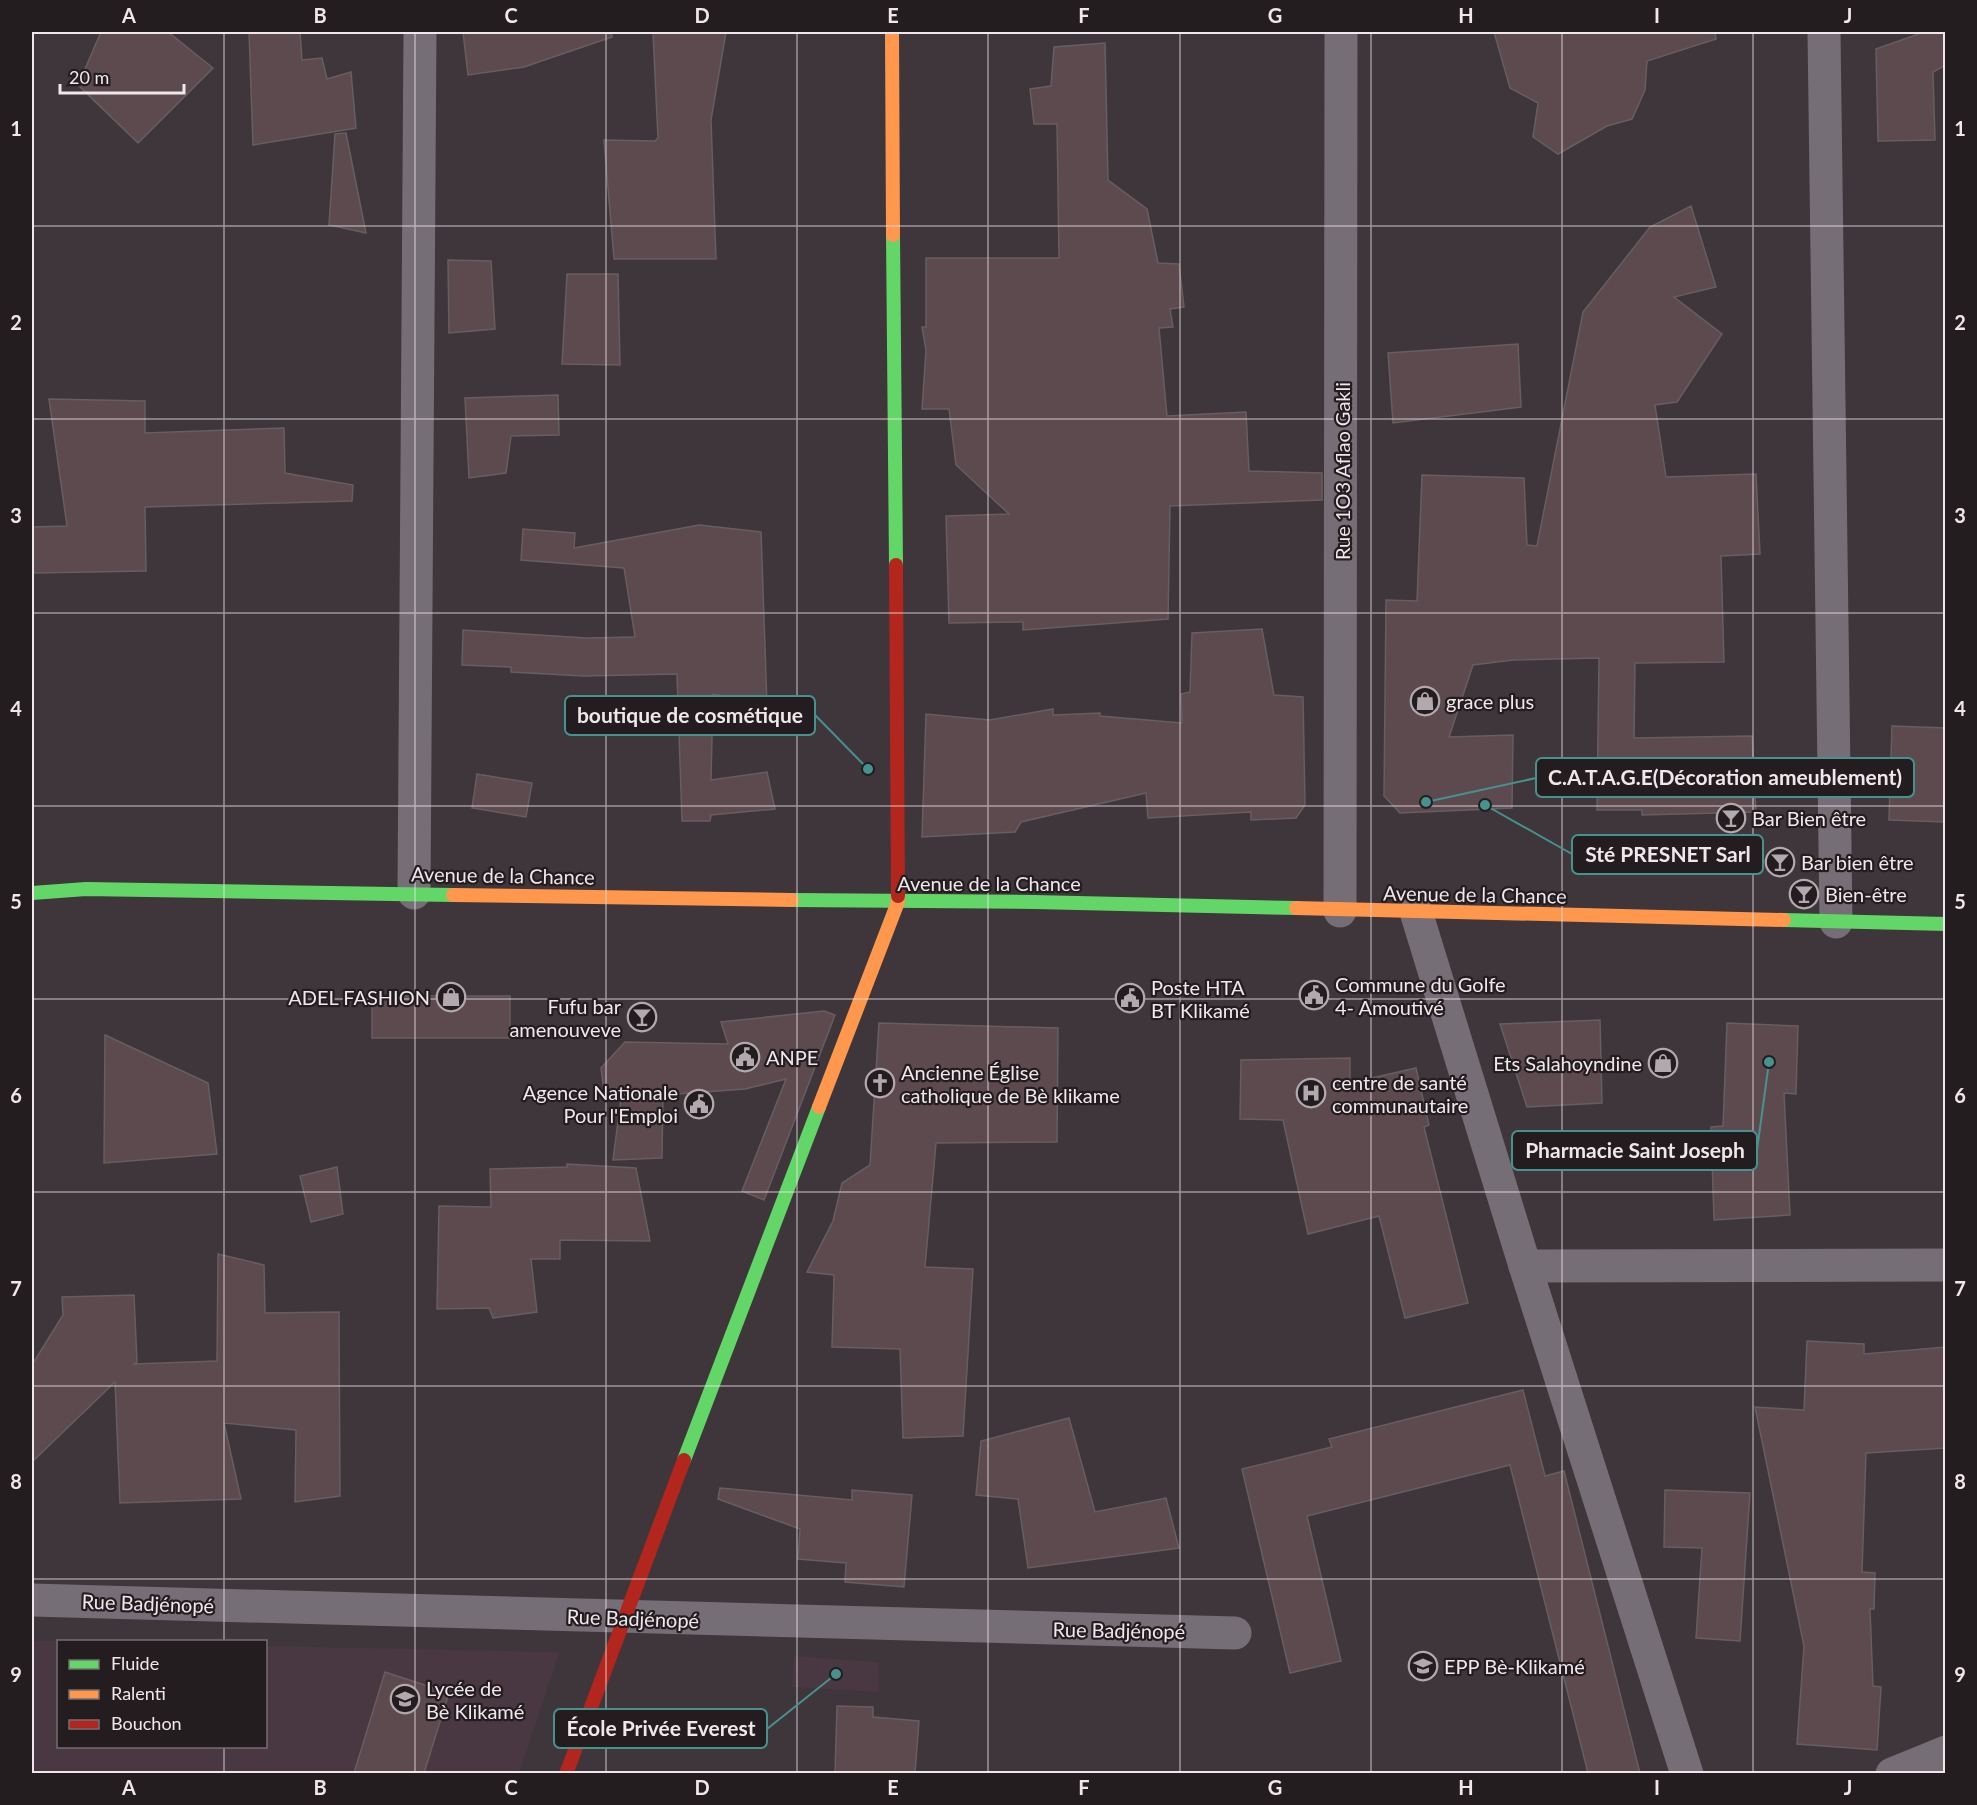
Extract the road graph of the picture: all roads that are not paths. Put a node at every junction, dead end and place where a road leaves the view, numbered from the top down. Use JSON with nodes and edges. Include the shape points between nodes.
{"nodes":[{"id":1,"x":420,"y":32,"type":"edge"},
{"id":2,"x":892,"y":32,"type":"edge"},
{"id":3,"x":1341,"y":32,"type":"edge"},
{"id":4,"x":1824,"y":32,"type":"edge"},
{"id":5,"x":414,"y":892,"type":"junction"},
{"id":6,"x":32,"y":893,"type":"edge"},
{"id":7,"x":898,"y":902,"type":"junction"},
{"id":8,"x":1340,"y":911,"type":"junction"},
{"id":9,"x":1416,"y":912,"type":"junction"},
{"id":10,"x":1836,"y":922,"type":"junction"},
{"id":11,"x":1946,"y":924,"type":"edge"},
{"id":12,"x":1946,"y":1265,"type":"edge"},
{"id":13,"x":1525,"y":1266,"type":"junction"},
{"id":14,"x":32,"y":1600,"type":"edge"},
{"id":15,"x":623,"y":1618,"type":"junction"},
{"id":16,"x":1235,"y":1633,"type":"dead end"},
{"id":17,"x":1946,"y":1752,"type":"edge"},
{"id":18,"x":566,"y":1773,"type":"edge"},
{"id":19,"x":1687,"y":1773,"type":"edge"},
{"id":20,"x":1892,"y":1773,"type":"edge"}],
"edges":[{"from":1,"to":5,"type":"street"},
{"from":2,"to":7,"type":"main road"},
{"from":3,"to":8,"type":"street","name":"Rue 1O3 Aflao Gakli"},
{"from":4,"to":10,"type":"street"},
{"from":5,"to":6,"type":"main road","name":"Avenue de la Chance","via":[[86,889]]},
{"from":5,"to":7,"type":"main road","name":"Avenue de la Chance"},
{"from":7,"to":8,"type":"main road","name":"Avenue de la Chance"},
{"from":7,"to":15,"type":"main road"},
{"from":8,"to":9,"type":"main road","name":"Avenue de la Chance"},
{"from":9,"to":10,"type":"main road","name":"Avenue de la Chance"},
{"from":9,"to":13,"type":"street"},
{"from":10,"to":11,"type":"main road","name":"Avenue de la Chance"},
{"from":12,"to":13,"type":"street"},
{"from":13,"to":19,"type":"street"},
{"from":14,"to":15,"type":"street","name":"Rue Badjénopé"},
{"from":15,"to":16,"type":"street","name":"Rue Badjénopé"},
{"from":15,"to":18,"type":"main road"},
{"from":17,"to":20,"type":"street"}]}
